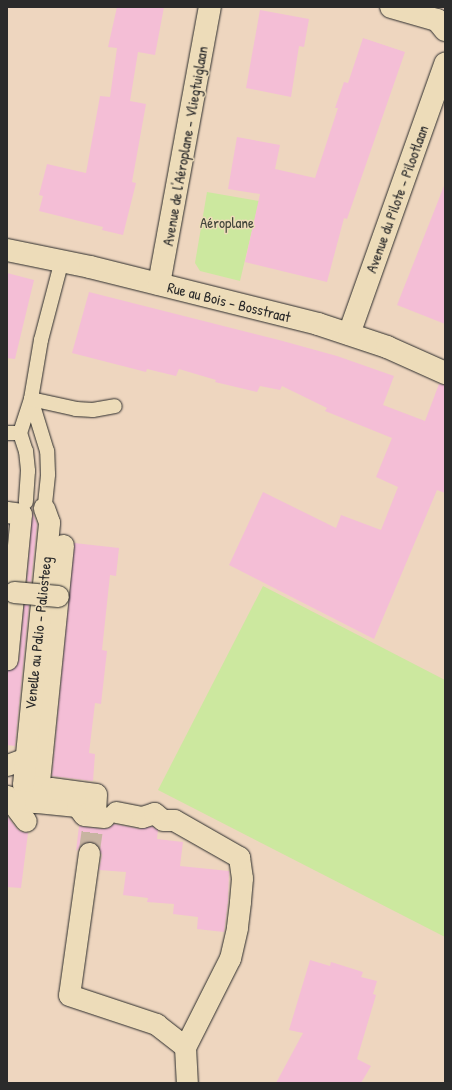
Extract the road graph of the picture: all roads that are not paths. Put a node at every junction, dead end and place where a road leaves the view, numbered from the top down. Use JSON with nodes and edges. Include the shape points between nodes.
{"nodes":[{"id":1,"x":210,"y":7,"type":"edge"},
{"id":2,"x":391,"y":7,"type":"edge"},
{"id":3,"x":445,"y":30,"type":"edge"},
{"id":4,"x":445,"y":64,"type":"edge"},
{"id":5,"x":7,"y":250,"type":"edge"},
{"id":6,"x":62,"y":260,"type":"junction"},
{"id":7,"x":159,"y":284,"type":"junction"},
{"id":8,"x":349,"y":334,"type":"junction"},
{"id":9,"x":445,"y":373,"type":"edge"},
{"id":10,"x":32,"y":399,"type":"junction"},
{"id":11,"x":115,"y":406,"type":"dead end"},
{"id":12,"x":14,"y":433,"type":"edge"},
{"id":13,"x":38,"y":505,"type":"junction"},
{"id":14,"x":7,"y":512,"type":"edge"},
{"id":15,"x":14,"y":592,"type":"junction"},
{"id":16,"x":58,"y":596,"type":"junction"},
{"id":17,"x":7,"y":659,"type":"edge"},
{"id":18,"x":26,"y":758,"type":"junction"},
{"id":19,"x":7,"y":765,"type":"edge"},
{"id":20,"x":42,"y":794,"type":"junction"},
{"id":21,"x":8,"y":800,"type":"edge"},
{"id":22,"x":25,"y":822,"type":"dead end"},
{"id":23,"x":89,"y":853,"type":"tunnel mouth"},
{"id":24,"x":185,"y":1047,"type":"junction"},
{"id":25,"x":187,"y":1083,"type":"edge"}],
"edges":[{"from":1,"to":7,"type":"street","name":"Avenue de l'Aéroplane - Vliegtuiglaan"},
{"from":2,"to":3,"type":"street","via":[[437,20]]},
{"from":4,"to":8,"type":"street","name":"Avenue du Pilote - Pilootlaan"},
{"from":5,"to":6,"type":"street","name":"Rue au Bois - Bosstraat"},
{"from":6,"to":7,"type":"street","name":"Rue au Bois - Bosstraat"},
{"from":6,"to":10,"type":"lane","via":[[41,340]]},
{"from":7,"to":8,"type":"street","name":"Rue au Bois - Bosstraat"},
{"from":8,"to":9,"type":"street","name":"Rue au Bois - Bosstraat","via":[[387,347]]},
{"from":10,"to":11,"type":"lane","via":[[76,409],[93,410]]},
{"from":10,"to":12,"type":"lane"},
{"from":10,"to":13,"type":"lane","via":[[47,451],[48,474]]},
{"from":12,"to":13,"type":"lane","via":[[26,451],[28,471]]},
{"from":13,"to":18,"type":"street","name":"Venelle au Palio - Paliosteeg","via":[[49,522]]},
{"from":14,"to":15,"type":"street","via":[[21,514]]},
{"from":15,"to":16,"type":"street","bridge":true},
{"from":15,"to":17,"type":"street"},
{"from":16,"to":20,"type":"street"},
{"from":16,"to":20,"type":"street","via":[[63,545]]},
{"from":18,"to":19,"type":"street"},
{"from":18,"to":20,"type":"street","name":"Venelle au Palio - Paliosteeg","via":[[23,784]]},
{"from":20,"to":21,"type":"street","via":[[35,804]]},
{"from":20,"to":24,"type":"street","via":[[96,794],[103,814],[146,817],[154,813],[163,820],[174,820],[239,857],[242,878],[240,902],[230,958]]},
{"from":21,"to":22,"type":"street"},
{"from":23,"to":24,"type":"street","via":[[69,995],[156,1024]]},
{"from":24,"to":25,"type":"street"}]}
